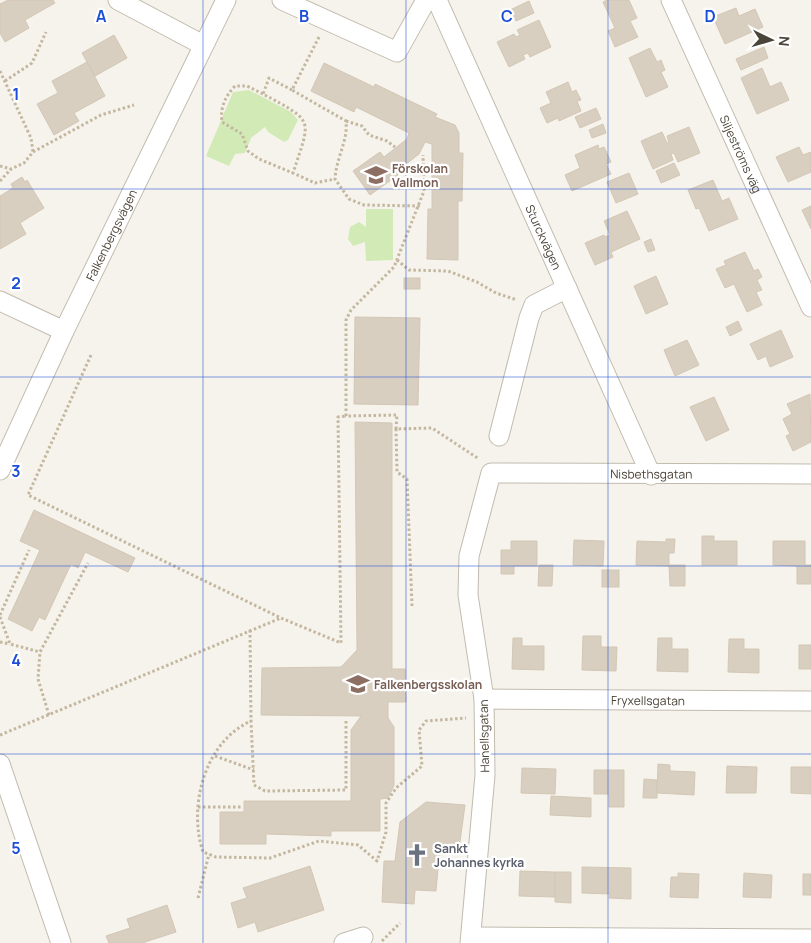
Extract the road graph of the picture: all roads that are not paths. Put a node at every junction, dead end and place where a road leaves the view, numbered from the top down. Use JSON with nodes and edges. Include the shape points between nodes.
{"nodes":[{"id":1,"x":118,"y":0,"type":"edge"},
{"id":2,"x":226,"y":0,"type":"edge"},
{"id":3,"x":282,"y":0,"type":"edge"},
{"id":4,"x":426,"y":0,"type":"edge"},
{"id":5,"x":437,"y":0,"type":"edge"},
{"id":6,"x":671,"y":0,"type":"edge"},
{"id":7,"x":203,"y":45,"type":"junction"},
{"id":8,"x":567,"y":288,"type":"junction"},
{"id":9,"x":0,"y":300,"type":"edge"},
{"id":10,"x":811,"y":307,"type":"edge"},
{"id":11,"x":64,"y":331,"type":"junction"},
{"id":12,"x":499,"y":436,"type":"dead end"},
{"id":13,"x":489,"y":468,"type":"joint"},
{"id":14,"x":0,"y":470,"type":"edge"},
{"id":15,"x":811,"y":474,"type":"edge"},
{"id":16,"x":651,"y":475,"type":"junction"},
{"id":17,"x":811,"y":701,"type":"edge"},
{"id":18,"x":484,"y":708,"type":"junction"},
{"id":19,"x":0,"y":764,"type":"edge"},
{"id":20,"x":811,"y":939,"type":"edge"},
{"id":21,"x":371,"y":940,"type":"edge"},
{"id":22,"x":471,"y":940,"type":"edge"},
{"id":23,"x":61,"y":943,"type":"edge"},
{"id":24,"x":344,"y":943,"type":"edge"}],
"edges":[{"from":1,"to":7,"type":"street"},
{"from":2,"to":7,"type":"street","name":"Falkenbergsvägen"},
{"from":3,"to":4,"type":"street","via":[[397,52]]},
{"from":5,"to":8,"type":"street","name":"Sturckvägen"},
{"from":6,"to":10,"type":"street","name":"Siljeströms väg"},
{"from":7,"to":11,"type":"street","name":"Falkenbergsvägen"},
{"from":8,"to":12,"type":"street","via":[[534,305]]},
{"from":8,"to":16,"type":"street","name":"Sturckvägen"},
{"from":9,"to":11,"type":"street"},
{"from":11,"to":14,"type":"street","name":"Falkenbergsvägen"},
{"from":13,"to":16,"type":"street","name":"Nisbethsgatan"},
{"from":13,"to":18,"type":"street","name":"Hanellsgatan","via":[[469,556],[468,595]]},
{"from":15,"to":16,"type":"street","name":"Nisbethsgatan"},
{"from":17,"to":18,"type":"street","name":"Fryxellsgatan"},
{"from":18,"to":22,"type":"street","name":"Hanellsgatan","via":[[482,830]]},
{"from":19,"to":23,"type":"street"},
{"from":20,"to":22,"type":"street"},
{"from":21,"to":24,"type":"street"}]}
